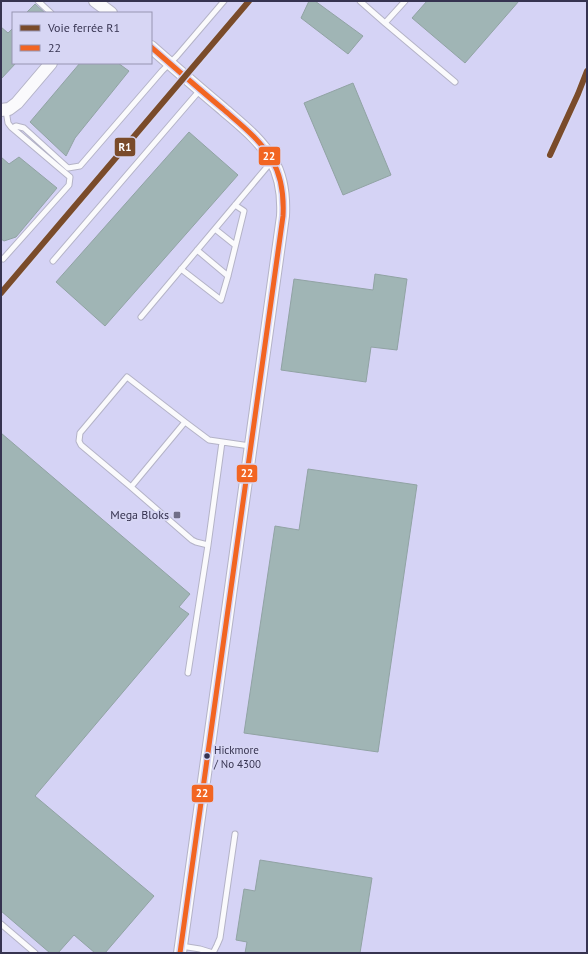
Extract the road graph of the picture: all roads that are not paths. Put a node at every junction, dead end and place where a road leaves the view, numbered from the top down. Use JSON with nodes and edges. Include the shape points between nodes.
{"nodes":[{"id":1,"x":38,"y":1,"type":"edge"},
{"id":2,"x":224,"y":1,"type":"edge"},
{"id":3,"x":360,"y":1,"type":"edge"},
{"id":4,"x":405,"y":1,"type":"edge"},
{"id":5,"x":97,"y":5,"type":"edge"},
{"id":6,"x":50,"y":12,"type":"edge"},
{"id":7,"x":110,"y":12,"type":"edge"},
{"id":8,"x":385,"y":23,"type":"junction"},
{"id":9,"x":152,"y":48,"type":"edge"},
{"id":10,"x":170,"y":63,"type":"junction"},
{"id":11,"x":50,"y":64,"type":"edge"},
{"id":12,"x":455,"y":82,"type":"dead end"},
{"id":13,"x":200,"y":90,"type":"junction"},
{"id":14,"x":4,"y":110,"type":"edge"},
{"id":15,"x":12,"y":128,"type":"junction"},
{"id":16,"x":273,"y":161,"type":"junction"},
{"id":17,"x":236,"y":205,"type":"junction"},
{"id":18,"x":215,"y":230,"type":"junction"},
{"id":19,"x":235,"y":245,"type":"junction"},
{"id":20,"x":197,"y":250,"type":"junction"},
{"id":21,"x":3,"y":259,"type":"dead end"},
{"id":22,"x":53,"y":261,"type":"dead end"},
{"id":23,"x":181,"y":269,"type":"junction"},
{"id":24,"x":228,"y":276,"type":"junction"},
{"id":25,"x":141,"y":317,"type":"dead end"},
{"id":26,"x":185,"y":422,"type":"junction"},
{"id":27,"x":222,"y":442,"type":"junction"},
{"id":28,"x":251,"y":446,"type":"junction"},
{"id":29,"x":131,"y":487,"type":"junction"},
{"id":30,"x":208,"y":545,"type":"junction"},
{"id":31,"x":188,"y":672,"type":"dead end"},
{"id":32,"x":235,"y":834,"type":"dead end"},
{"id":33,"x":1,"y":924,"type":"edge"},
{"id":34,"x":181,"y":950,"type":"edge"},
{"id":35,"x":35,"y":953,"type":"edge"},
{"id":36,"x":213,"y":953,"type":"edge"}],
"edges":[{"from":1,"to":6,"type":"lane"},
{"from":2,"to":10,"type":"lane"},
{"from":3,"to":8,"type":"lane"},
{"from":4,"to":8,"type":"lane"},
{"from":5,"to":7,"type":"street"},
{"from":8,"to":12,"type":"lane"},
{"from":9,"to":10,"type":"street"},
{"from":10,"to":13,"type":"street"},
{"from":10,"to":15,"type":"lane","via":[[80,166],[68,168],[24,128]]},
{"from":11,"to":14,"type":"street","via":[[17,103]]},
{"from":13,"to":16,"type":"street","via":[[257,141]]},
{"from":13,"to":22,"type":"lane"},
{"from":14,"to":15,"type":"lane"},
{"from":15,"to":21,"type":"lane","via":[[70,177],[69,185]]},
{"from":16,"to":17,"type":"lane"},
{"from":16,"to":28,"type":"street","via":[[282,187],[283,216]]},
{"from":17,"to":18,"type":"lane"},
{"from":17,"to":19,"type":"lane","via":[[244,211]]},
{"from":18,"to":19,"type":"lane"},
{"from":18,"to":20,"type":"lane"},
{"from":19,"to":24,"type":"lane"},
{"from":20,"to":23,"type":"lane"},
{"from":20,"to":24,"type":"lane"},
{"from":23,"to":24,"type":"lane","via":[[221,300]]},
{"from":23,"to":25,"type":"lane"},
{"from":26,"to":27,"type":"lane","via":[[206,438]]},
{"from":26,"to":29,"type":"lane"},
{"from":26,"to":29,"type":"lane","via":[[127,377],[80,433],[81,445]]},
{"from":27,"to":28,"type":"lane"},
{"from":27,"to":30,"type":"lane"},
{"from":28,"to":34,"type":"street"},
{"from":29,"to":30,"type":"lane","via":[[192,540]]},
{"from":30,"to":31,"type":"lane"},
{"from":32,"to":36,"type":"lane","via":[[220,938]]},
{"from":33,"to":35,"type":"lane"},
{"from":34,"to":36,"type":"lane","via":[[200,949]]}]}
